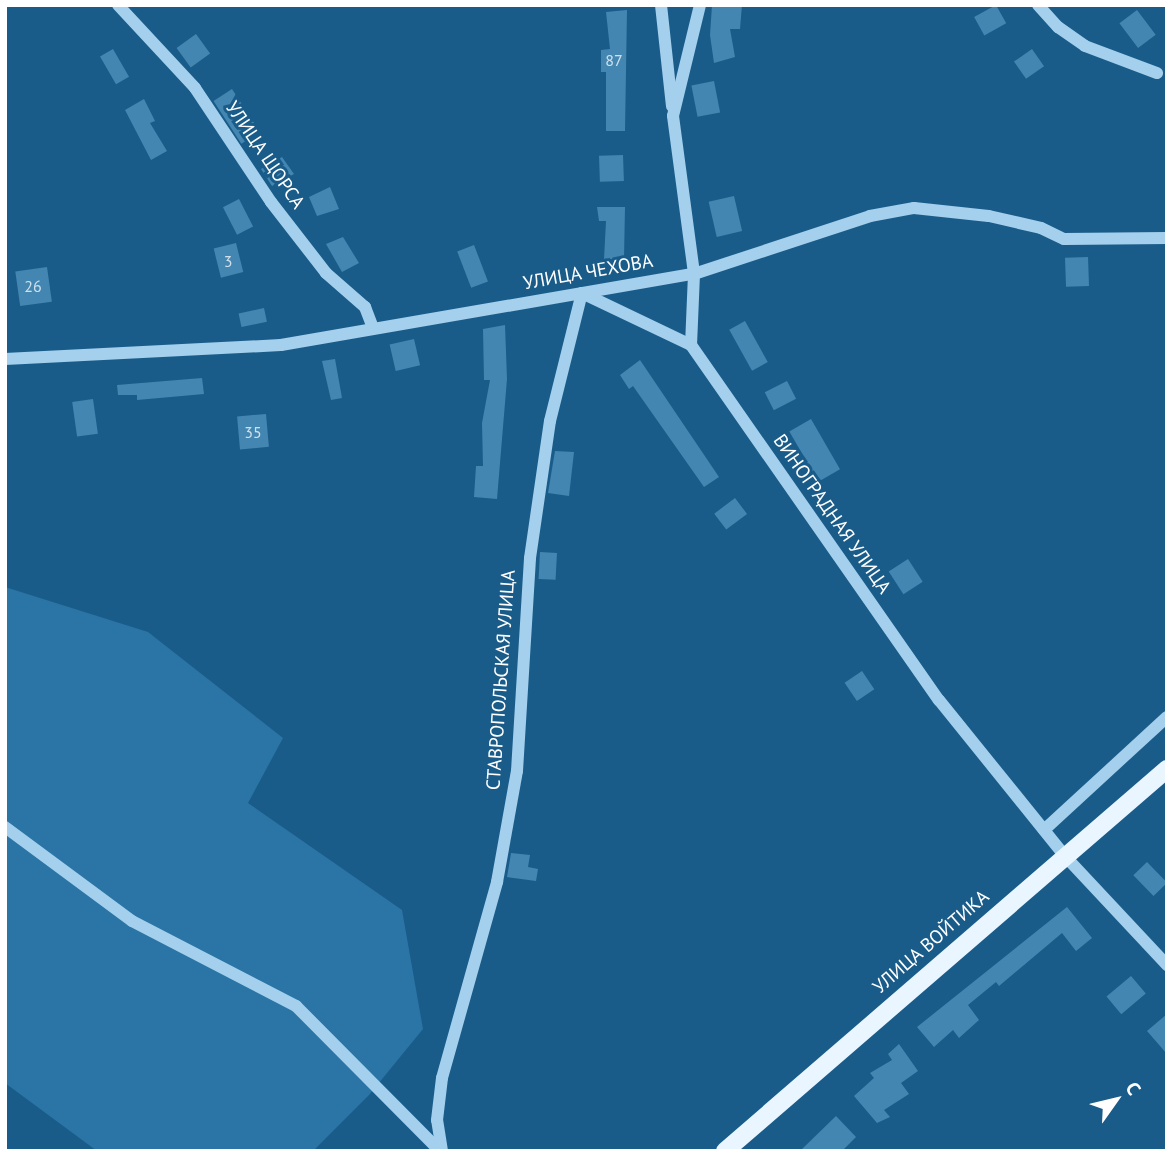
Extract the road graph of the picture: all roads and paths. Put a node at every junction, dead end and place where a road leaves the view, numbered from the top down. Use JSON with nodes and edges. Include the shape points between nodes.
{"nodes":[{"id":1,"x":118,"y":5,"type":"edge"},
{"id":2,"x":661,"y":5,"type":"edge"},
{"id":3,"x":700,"y":5,"type":"edge"},
{"id":4,"x":1038,"y":5,"type":"edge"},
{"id":5,"x":1157,"y":73,"type":"dead end"},
{"id":6,"x":673,"y":116,"type":"junction"},
{"id":7,"x":1167,"y":237,"type":"edge"},
{"id":8,"x":694,"y":274,"type":"junction"},
{"id":9,"x":582,"y":293,"type":"junction"},
{"id":10,"x":373,"y":328,"type":"junction"},
{"id":11,"x":691,"y":345,"type":"junction"},
{"id":12,"x":5,"y":359,"type":"edge"},
{"id":13,"x":1167,"y":717,"type":"edge"},
{"id":14,"x":1167,"y":769,"type":"edge"},
{"id":15,"x":5,"y":827,"type":"edge"},
{"id":16,"x":1044,"y":830,"type":"junction"},
{"id":17,"x":1064,"y":855,"type":"junction"},
{"id":18,"x":1167,"y":965,"type":"edge"},
{"id":19,"x":441,"y":1151,"type":"edge"},
{"id":20,"x":725,"y":1151,"type":"edge"}],
"edges":[{"from":1,"to":10,"type":"street","name":"УЛИЦА ЩОРСА","via":[[195,88],[271,202],[326,273],[365,307]]},
{"from":2,"to":6,"type":"street"},
{"from":3,"to":6,"type":"street"},
{"from":4,"to":5,"type":"street","via":[[1085,46]]},
{"from":6,"to":8,"type":"street"},
{"from":7,"to":8,"type":"street","name":"УЛИЦА ЧЕХОВА","via":[[1064,239],[1041,228],[989,216],[914,208],[870,216]]},
{"from":8,"to":9,"type":"street","name":"УЛИЦА ЧЕХОВА"},
{"from":8,"to":11,"type":"street"},
{"from":9,"to":10,"type":"street","name":"УЛИЦА ЧЕХОВА"},
{"from":9,"to":11,"type":"street"},
{"from":9,"to":19,"type":"street","name":"СТАВРОПОЛЬСКАЯ УЛИЦА","via":[[550,421],[530,558],[517,771],[497,882],[442,1078],[437,1120]]},
{"from":10,"to":12,"type":"street","name":"УЛИЦА ЧЕХОВА","via":[[281,345]]},
{"from":11,"to":16,"type":"street","name":"ВИНОГРАДНАЯ УЛИЦА","via":[[939,700]]},
{"from":13,"to":16,"type":"street"},
{"from":14,"to":17,"type":"main road","name":"УЛИЦА ВОЙТИКА"},
{"from":15,"to":19,"type":"street","via":[[38,856],[74,874],[132,921],[296,1006]]},
{"from":16,"to":17,"type":"street","name":"ВИНОГРАДНАЯ УЛИЦА"},
{"from":17,"to":18,"type":"street","name":"ВИНОГРАДНАЯ УЛИЦА"},
{"from":17,"to":20,"type":"main road","name":"УЛИЦА ВОЙТИКА"}]}
